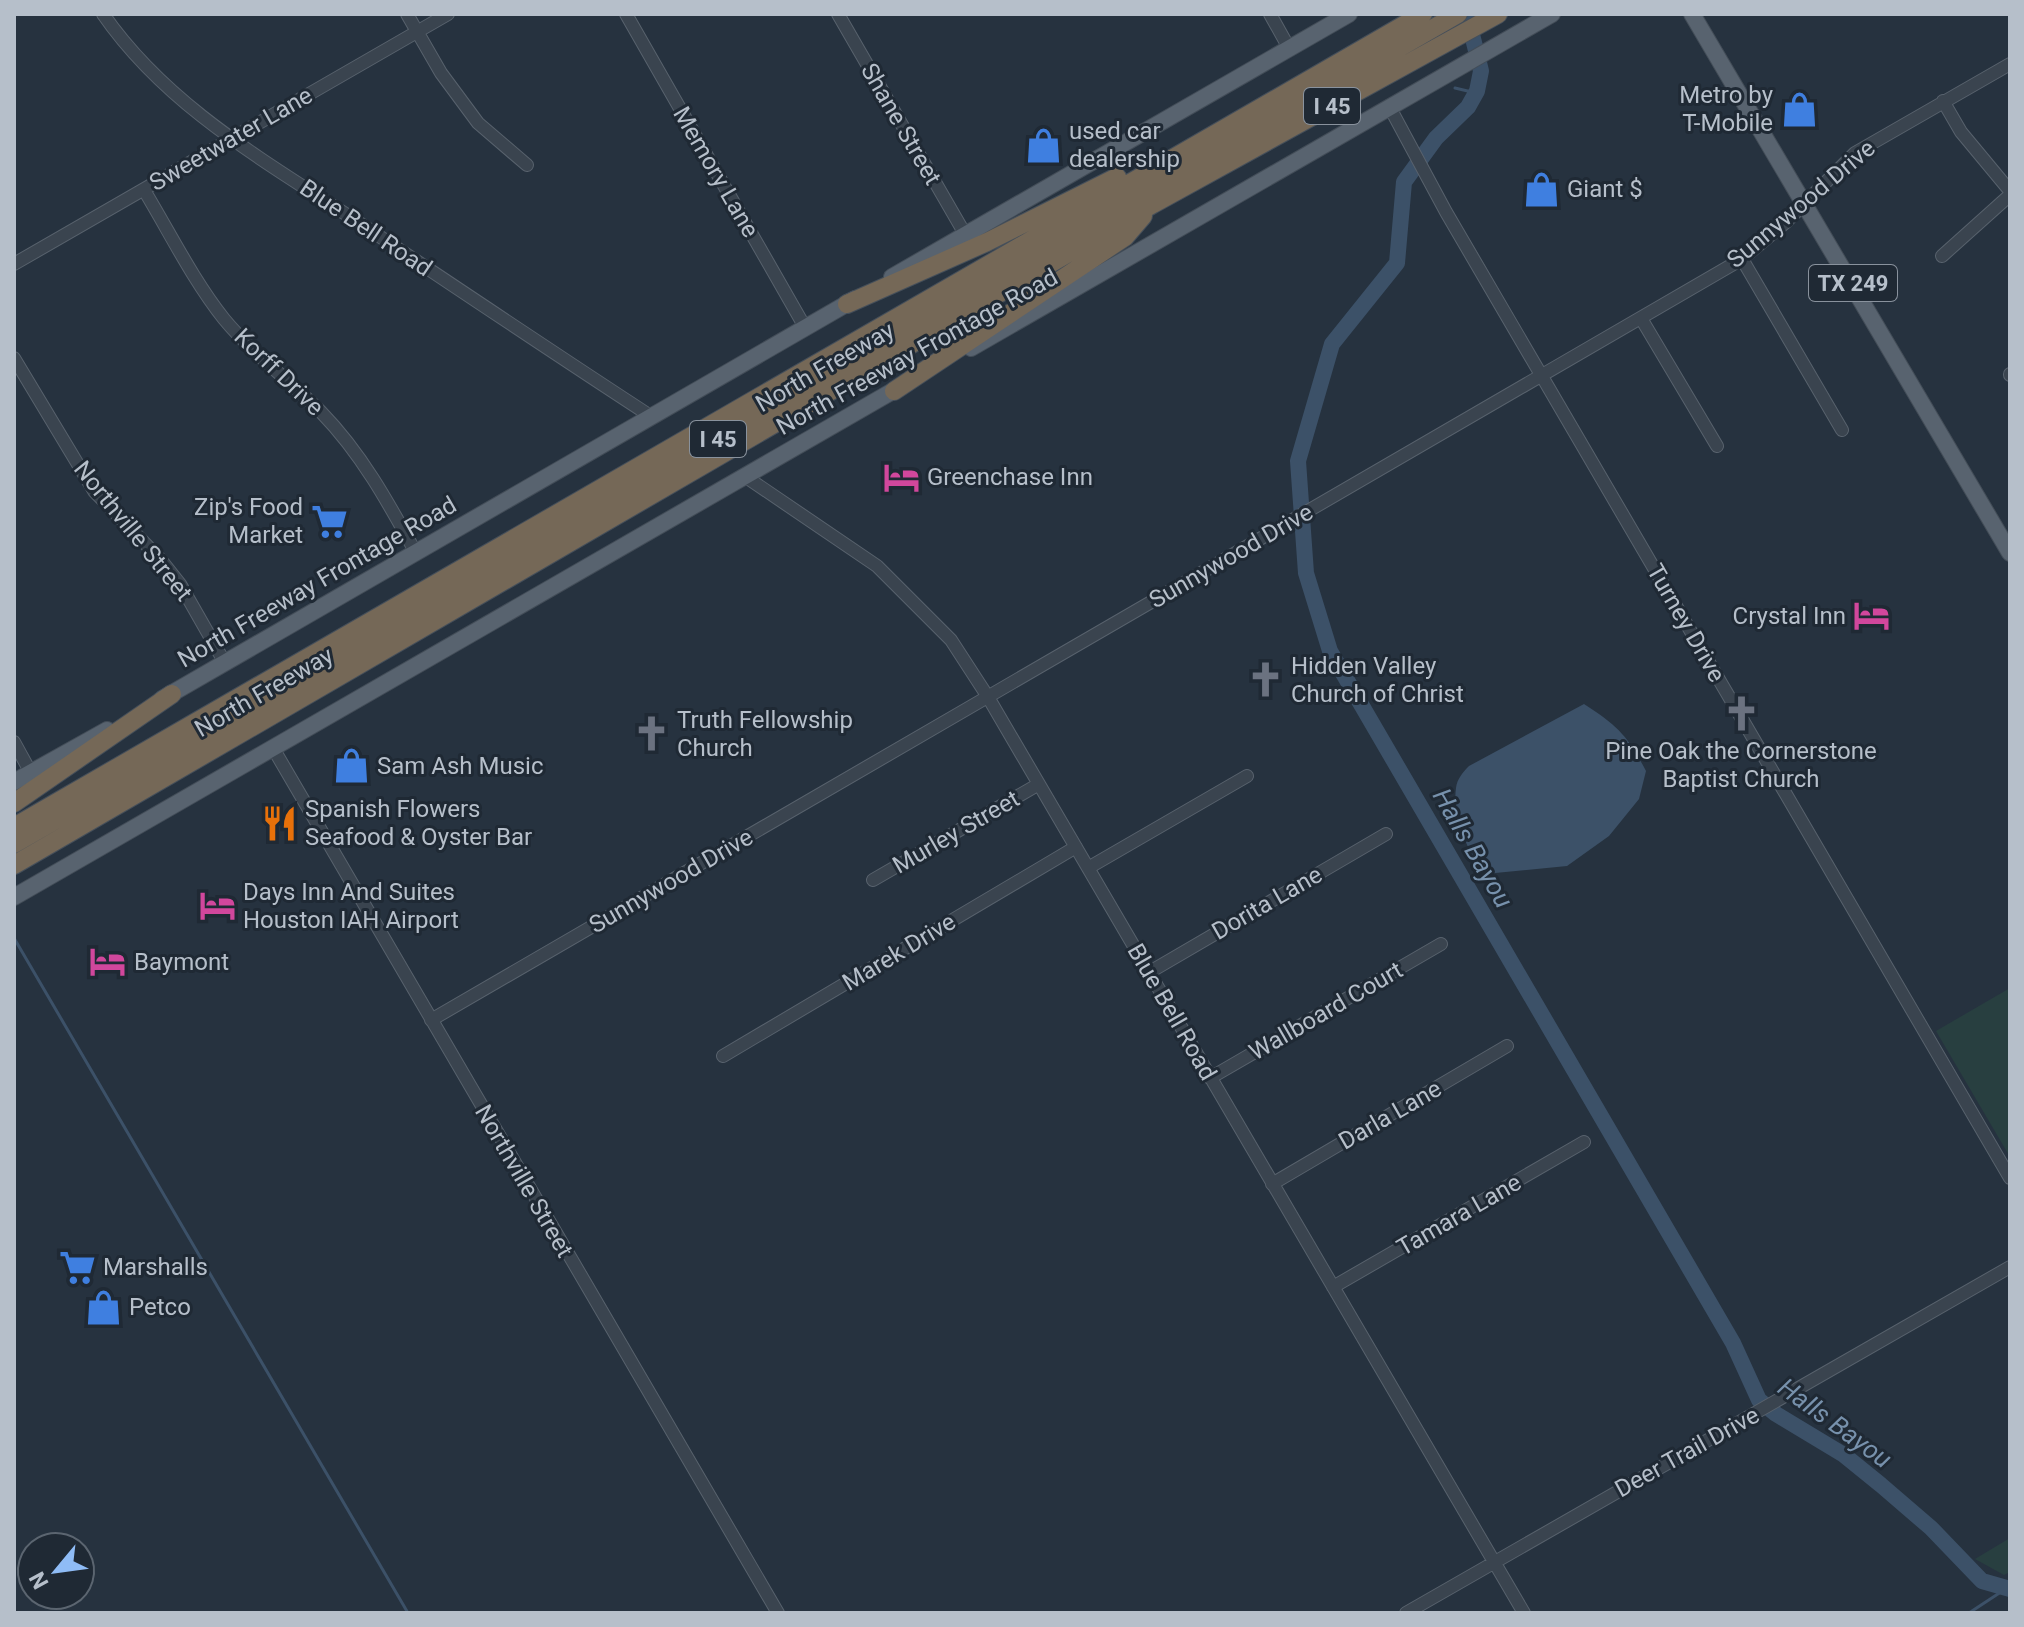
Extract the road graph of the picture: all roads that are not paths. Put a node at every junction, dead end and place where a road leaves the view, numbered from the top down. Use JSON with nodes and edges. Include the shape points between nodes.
{"nodes":[{"id":1,"x":103,"y":14,"type":"edge"},
{"id":2,"x":407,"y":14,"type":"edge"},
{"id":3,"x":448,"y":14,"type":"edge"},
{"id":4,"x":626,"y":14,"type":"edge"},
{"id":5,"x":838,"y":14,"type":"edge"},
{"id":6,"x":1270,"y":14,"type":"edge"},
{"id":7,"x":1349,"y":14,"type":"edge"},
{"id":8,"x":1458,"y":14,"type":"edge"},
{"id":9,"x":1540,"y":14,"type":"edge"},
{"id":10,"x":1552,"y":14,"type":"edge"},
{"id":11,"x":1692,"y":14,"type":"edge"},
{"id":12,"x":1495,"y":16,"type":"edge"},
{"id":13,"x":1420,"y":22,"type":"edge"},
{"id":14,"x":417,"y":32,"type":"junction"},
{"id":15,"x":1508,"y":41,"type":"junction"},
{"id":16,"x":1289,"y":48,"type":"junction"},
{"id":17,"x":2010,"y":64,"type":"edge"},
{"id":18,"x":1943,"y":101,"type":"junction"},
{"id":19,"x":1389,"y":106,"type":"junction"},
{"id":20,"x":233,"y":140,"type":"junction"},
{"id":21,"x":527,"y":165,"type":"dead end"},
{"id":22,"x":1158,"y":166,"type":"junction"},
{"id":23,"x":144,"y":190,"type":"junction"},
{"id":24,"x":2010,"y":193,"type":"edge"},
{"id":25,"x":1805,"y":202,"type":"junction"},
{"id":26,"x":1153,"y":204,"type":"junction"},
{"id":27,"x":965,"y":234,"type":"junction"},
{"id":28,"x":1942,"y":256,"type":"dead end"},
{"id":29,"x":1742,"y":259,"type":"junction"},
{"id":30,"x":14,"y":264,"type":"edge"},
{"id":31,"x":847,"y":304,"type":"junction"},
{"id":32,"x":1642,"y":320,"type":"junction"},
{"id":33,"x":806,"y":329,"type":"junction"},
{"id":34,"x":14,"y":358,"type":"edge"},
{"id":35,"x":1541,"y":375,"type":"junction"},
{"id":36,"x":894,"y":391,"type":"junction"},
{"id":37,"x":652,"y":417,"type":"junction"},
{"id":38,"x":1842,"y":430,"type":"dead end"},
{"id":39,"x":1717,"y":446,"type":"dead end"},
{"id":40,"x":746,"y":477,"type":"junction"},
{"id":41,"x":416,"y":553,"type":"junction"},
{"id":42,"x":2010,"y":553,"type":"edge"},
{"id":43,"x":225,"y":663,"type":"junction"},
{"id":44,"x":172,"y":694,"type":"junction"},
{"id":45,"x":988,"y":697,"type":"junction"},
{"id":46,"x":14,"y":742,"type":"edge"},
{"id":47,"x":273,"y":748,"type":"junction"},
{"id":48,"x":31,"y":773,"type":"junction"},
{"id":49,"x":1247,"y":776,"type":"dead end"},
{"id":50,"x":14,"y":782,"type":"edge"},
{"id":51,"x":1039,"y":784,"type":"junction"},
{"id":52,"x":14,"y":803,"type":"edge"},
{"id":53,"x":14,"y":827,"type":"edge"},
{"id":54,"x":1386,"y":834,"type":"dead end"},
{"id":55,"x":14,"y":844,"type":"edge"},
{"id":56,"x":1076,"y":847,"type":"junction"},
{"id":57,"x":14,"y":865,"type":"edge"},
{"id":58,"x":1088,"y":868,"type":"junction"},
{"id":59,"x":873,"y":880,"type":"dead end"},
{"id":60,"x":14,"y":897,"type":"edge"},
{"id":61,"x":1441,"y":944,"type":"dead end"},
{"id":62,"x":1148,"y":973,"type":"junction"},
{"id":63,"x":431,"y":1020,"type":"junction"},
{"id":64,"x":1507,"y":1046,"type":"dead end"},
{"id":65,"x":723,"y":1056,"type":"dead end"},
{"id":66,"x":1210,"y":1078,"type":"junction"},
{"id":67,"x":1584,"y":1142,"type":"dead end"},
{"id":68,"x":2010,"y":1178,"type":"edge"},
{"id":69,"x":1272,"y":1184,"type":"junction"},
{"id":70,"x":2010,"y":1267,"type":"edge"},
{"id":71,"x":1333,"y":1287,"type":"junction"},
{"id":72,"x":1494,"y":1562,"type":"junction"},
{"id":73,"x":778,"y":1613,"type":"edge"},
{"id":74,"x":1406,"y":1613,"type":"edge"},
{"id":75,"x":1524,"y":1613,"type":"edge"}],
"edges":[{"from":1,"to":20,"type":"street","name":"Blue Bell Road","via":[[162,84]]},
{"from":2,"to":14,"type":"street"},
{"from":3,"to":14,"type":"street","name":"Sweetwater Lane"},
{"from":4,"to":33,"type":"street","name":"Memory Lane"},
{"from":5,"to":27,"type":"street","name":"Shane Street"},
{"from":6,"to":16,"type":"street"},
{"from":7,"to":16,"type":"main road","name":"North Freeway Frontage Road"},
{"from":8,"to":13,"type":"highway","name":"North Freeway","number":"I 45"},
{"from":9,"to":15,"type":"main road"},
{"from":10,"to":15,"type":"main road","name":"North Freeway Frontage Road"},
{"from":11,"to":25,"type":"main road","number":"TX 249"},
{"from":12,"to":26,"type":"highway","name":"North Freeway","number":"I 45"},
{"from":13,"to":22,"type":"highway","name":"North Freeway","number":"I 45"},
{"from":13,"to":55,"type":"highway","name":"North Freeway","number":"I 45"},
{"from":14,"to":20,"type":"street","name":"Sweetwater Lane"},
{"from":14,"to":21,"type":"street","via":[[478,123]]},
{"from":15,"to":19,"type":"main road","name":"North Freeway Frontage Road"},
{"from":16,"to":27,"type":"main road","name":"North Freeway Frontage Road"},
{"from":17,"to":18,"type":"street","name":"Sunnywood Drive"},
{"from":18,"to":24,"type":"street"},
{"from":18,"to":25,"type":"street","name":"Sunnywood Drive","via":[[1855,153]]},
{"from":19,"to":35,"type":"street","name":"Turney Drive"},
{"from":19,"to":36,"type":"main road","name":"North Freeway Frontage Road"},
{"from":20,"to":23,"type":"street","name":"Sweetwater Lane"},
{"from":20,"to":37,"type":"street","name":"Blue Bell Road"},
{"from":22,"to":31,"type":"highway","via":[[1121,175]]},
{"from":22,"to":53,"type":"highway","name":"North Freeway","number":"I 45"},
{"from":23,"to":30,"type":"street","name":"Sweetwater Lane"},
{"from":23,"to":41,"type":"street","name":"Korff Drive","via":[[223,318],[350,444]]},
{"from":24,"to":28,"type":"street"},
{"from":25,"to":29,"type":"street","name":"Sunnywood Drive"},
{"from":25,"to":42,"type":"main road","number":"TX 249"},
{"from":26,"to":36,"type":"highway","via":[[1125,237]]},
{"from":26,"to":57,"type":"highway","name":"North Freeway","number":"I 45"},
{"from":27,"to":31,"type":"main road","name":"North Freeway Frontage Road"},
{"from":29,"to":32,"type":"street","name":"Sunnywood Drive"},
{"from":29,"to":38,"type":"street"},
{"from":31,"to":33,"type":"main road","name":"North Freeway Frontage Road"},
{"from":32,"to":35,"type":"street","name":"Sunnywood Drive"},
{"from":32,"to":39,"type":"street"},
{"from":33,"to":37,"type":"main road","name":"North Freeway Frontage Road"},
{"from":34,"to":43,"type":"street","name":"Northville Street","via":[[94,491],[180,584]]},
{"from":35,"to":45,"type":"street","name":"Sunnywood Drive"},
{"from":35,"to":68,"type":"street","name":"Turney Drive"},
{"from":36,"to":40,"type":"main road","name":"North Freeway Frontage Road"},
{"from":37,"to":41,"type":"main road","name":"North Freeway Frontage Road"},
{"from":40,"to":45,"type":"street","name":"Blue Bell Road","via":[[877,566],[951,640]]},
{"from":40,"to":47,"type":"main road","name":"North Freeway Frontage Road"},
{"from":41,"to":43,"type":"main road","name":"North Freeway Frontage Road"},
{"from":43,"to":44,"type":"main road","name":"North Freeway Frontage Road"},
{"from":44,"to":48,"type":"main road","name":"North Freeway Frontage Road"},
{"from":44,"to":52,"type":"highway"},
{"from":45,"to":51,"type":"street","name":"Blue Bell Road"},
{"from":45,"to":63,"type":"street","name":"Sunnywood Drive"},
{"from":46,"to":48,"type":"street"},
{"from":47,"to":60,"type":"main road","name":"North Freeway Frontage Road"},
{"from":47,"to":63,"type":"street","name":"Northville Street"},
{"from":48,"to":50,"type":"main road","name":"North Freeway Frontage Road"},
{"from":49,"to":58,"type":"street"},
{"from":51,"to":56,"type":"street","name":"Blue Bell Road"},
{"from":51,"to":59,"type":"street","name":"Murley Street"},
{"from":54,"to":62,"type":"street","name":"Dorita Lane"},
{"from":56,"to":58,"type":"street","name":"Blue Bell Road"},
{"from":56,"to":65,"type":"street","name":"Marek Drive"},
{"from":58,"to":62,"type":"street","name":"Blue Bell Road"},
{"from":61,"to":66,"type":"street","name":"Wallboard Court"},
{"from":62,"to":66,"type":"street","name":"Blue Bell Road"},
{"from":63,"to":73,"type":"street","name":"Northville Street"},
{"from":64,"to":69,"type":"street","name":"Darla Lane"},
{"from":66,"to":69,"type":"street","name":"Blue Bell Road"},
{"from":67,"to":71,"type":"street","name":"Tamara Lane"},
{"from":69,"to":71,"type":"street","name":"Blue Bell Road"},
{"from":70,"to":72,"type":"street","name":"Deer Trail Drive"},
{"from":71,"to":72,"type":"street","name":"Blue Bell Road"},
{"from":72,"to":74,"type":"street","name":"Deer Trail Drive"},
{"from":72,"to":75,"type":"street","name":"Blue Bell Road"}]}
